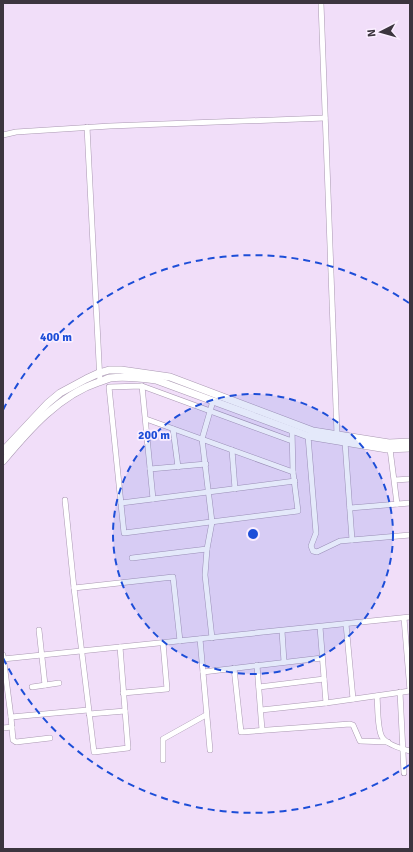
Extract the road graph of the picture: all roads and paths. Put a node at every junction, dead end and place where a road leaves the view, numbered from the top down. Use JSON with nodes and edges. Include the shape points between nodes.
{"nodes":[{"id":1,"x":321,"y":3,"type":"edge"},
{"id":2,"x":325,"y":118,"type":"junction"},
{"id":3,"x":87,"y":127,"type":"junction"},
{"id":4,"x":3,"y":135,"type":"edge"},
{"id":5,"x":99,"y":373,"type":"junction"},
{"id":6,"x":100,"y":382,"type":"junction"},
{"id":7,"x":142,"y":386,"type":"junction"},
{"id":8,"x":213,"y":401,"type":"junction"},
{"id":9,"x":210,"y":411,"type":"junction"},
{"id":10,"x":146,"y":419,"type":"junction"},
{"id":11,"x":173,"y":429,"type":"junction"},
{"id":12,"x":292,"y":430,"type":"junction"},
{"id":13,"x":337,"y":435,"type":"junction"},
{"id":14,"x":308,"y":436,"type":"junction"},
{"id":15,"x":202,"y":439,"type":"junction"},
{"id":16,"x":292,"y":441,"type":"junction"},
{"id":17,"x":345,"y":442,"type":"junction"},
{"id":18,"x":410,"y":442,"type":"edge"},
{"id":19,"x":410,"y":448,"type":"edge"},
{"id":20,"x":390,"y":449,"type":"junction"},
{"id":21,"x":232,"y":450,"type":"junction"},
{"id":22,"x":3,"y":451,"type":"edge"},
{"id":23,"x":4,"y":458,"type":"edge"},
{"id":24,"x":206,"y":464,"type":"junction"},
{"id":25,"x":178,"y":467,"type":"junction"},
{"id":26,"x":150,"y":469,"type":"junction"},
{"id":27,"x":293,"y":472,"type":"junction"},
{"id":28,"x":410,"y":479,"type":"edge"},
{"id":29,"x":395,"y":480,"type":"junction"},
{"id":30,"x":295,"y":481,"type":"junction"},
{"id":31,"x":235,"y":488,"type":"junction"},
{"id":32,"x":208,"y":492,"type":"junction"},
{"id":33,"x":153,"y":499,"type":"junction"},
{"id":34,"x":65,"y":500,"type":"dead end"},
{"id":35,"x":121,"y":503,"type":"junction"},
{"id":36,"x":410,"y":503,"type":"edge"},
{"id":37,"x":397,"y":504,"type":"junction"},
{"id":38,"x":350,"y":508,"type":"junction"},
{"id":39,"x":212,"y":522,"type":"junction"},
{"id":40,"x":410,"y":535,"type":"edge"},
{"id":41,"x":352,"y":540,"type":"junction"},
{"id":42,"x":207,"y":549,"type":"junction"},
{"id":43,"x":132,"y":558,"type":"dead end"},
{"id":44,"x":74,"y":588,"type":"junction"},
{"id":45,"x":407,"y":618,"type":"edge"},
{"id":46,"x":346,"y":624,"type":"junction"},
{"id":47,"x":320,"y":627,"type":"junction"},
{"id":48,"x":39,"y":630,"type":"dead end"},
{"id":49,"x":282,"y":631,"type":"junction"},
{"id":50,"x":212,"y":638,"type":"junction"},
{"id":51,"x":200,"y":639,"type":"junction"},
{"id":52,"x":180,"y":641,"type":"junction"},
{"id":53,"x":163,"y":643,"type":"junction"},
{"id":54,"x":120,"y":647,"type":"junction"},
{"id":55,"x":81,"y":651,"type":"junction"},
{"id":56,"x":3,"y":655,"type":"edge"},
{"id":57,"x":42,"y":655,"type":"junction"},
{"id":58,"x":322,"y":658,"type":"junction"},
{"id":59,"x":3,"y":659,"type":"edge"},
{"id":60,"x":284,"y":662,"type":"junction"},
{"id":61,"x":257,"y":665,"type":"junction"},
{"id":62,"x":234,"y":668,"type":"junction"},
{"id":63,"x":203,"y":672,"type":"junction"},
{"id":64,"x":324,"y":679,"type":"junction"},
{"id":65,"x":59,"y":683,"type":"dead end"},
{"id":66,"x":45,"y":685,"type":"junction"},
{"id":67,"x":32,"y":687,"type":"dead end"},
{"id":68,"x":259,"y":687,"type":"junction"},
{"id":69,"x":400,"y":692,"type":"junction"},
{"id":70,"x":124,"y":693,"type":"junction"},
{"id":71,"x":377,"y":696,"type":"junction"},
{"id":72,"x":353,"y":699,"type":"junction"},
{"id":73,"x":326,"y":703,"type":"junction"},
{"id":74,"x":261,"y":710,"type":"junction"},
{"id":75,"x":125,"y":711,"type":"junction"},
{"id":76,"x":89,"y":712,"type":"junction"},
{"id":77,"x":206,"y":715,"type":"junction"},
{"id":78,"x":11,"y":717,"type":"junction"},
{"id":79,"x":12,"y":726,"type":"junction"},
{"id":80,"x":3,"y":728,"type":"edge"},
{"id":81,"x":262,"y":730,"type":"junction"},
{"id":82,"x":50,"y":738,"type":"dead end"},
{"id":83,"x":388,"y":742,"type":"junction"},
{"id":84,"x":403,"y":749,"type":"junction"},
{"id":85,"x":210,"y":750,"type":"dead end"},
{"id":86,"x":410,"y":752,"type":"edge"},
{"id":87,"x":163,"y":760,"type":"dead end"},
{"id":88,"x":404,"y":773,"type":"dead end"}],
"edges":[{"from":1,"to":2,"type":"street"},
{"from":2,"to":3,"type":"street"},
{"from":2,"to":13,"type":"street"},
{"from":3,"to":4,"type":"street"},
{"from":3,"to":5,"type":"street"},
{"from":5,"to":6,"type":"street"},
{"from":5,"to":13,"type":"street","via":[[121,370],[170,377],[306,429]]},
{"from":5,"to":22,"type":"street","via":[[86,378],[48,402]]},
{"from":6,"to":8,"type":"street","via":[[108,378],[123,377],[156,380]]},
{"from":6,"to":23,"type":"street","via":[[64,399],[51,409]]},
{"from":7,"to":9,"type":"street"},
{"from":7,"to":10,"type":"street"},
{"from":7,"to":35,"type":"street","via":[[109,387]]},
{"from":8,"to":9,"type":"street"},
{"from":8,"to":12,"type":"street"},
{"from":9,"to":15,"type":"street"},
{"from":9,"to":16,"type":"street"},
{"from":10,"to":11,"type":"street"},
{"from":10,"to":26,"type":"street"},
{"from":11,"to":15,"type":"street"},
{"from":11,"to":25,"type":"street"},
{"from":12,"to":14,"type":"street"},
{"from":12,"to":16,"type":"street"},
{"from":13,"to":18,"type":"street","via":[[389,443]]},
{"from":14,"to":17,"type":"street"},
{"from":14,"to":41,"type":"street","via":[[316,532],[311,549],[317,552],[340,541]]},
{"from":15,"to":21,"type":"street"},
{"from":15,"to":24,"type":"street"},
{"from":16,"to":27,"type":"street"},
{"from":17,"to":20,"type":"street"},
{"from":17,"to":38,"type":"street"},
{"from":19,"to":20,"type":"street"},
{"from":20,"to":29,"type":"street"},
{"from":21,"to":27,"type":"street"},
{"from":21,"to":31,"type":"street"},
{"from":24,"to":25,"type":"street"},
{"from":24,"to":32,"type":"street"},
{"from":25,"to":26,"type":"street"},
{"from":26,"to":33,"type":"street"},
{"from":27,"to":30,"type":"street"},
{"from":28,"to":29,"type":"street"},
{"from":29,"to":37,"type":"street"},
{"from":30,"to":31,"type":"street"},
{"from":30,"to":39,"type":"street","via":[[298,511]]},
{"from":31,"to":32,"type":"street"},
{"from":32,"to":33,"type":"street"},
{"from":32,"to":39,"type":"street"},
{"from":33,"to":35,"type":"street"},
{"from":34,"to":44,"type":"street"},
{"from":35,"to":39,"type":"street","via":[[124,533]]},
{"from":36,"to":37,"type":"street"},
{"from":37,"to":38,"type":"street"},
{"from":38,"to":41,"type":"street"},
{"from":39,"to":42,"type":"street"},
{"from":40,"to":41,"type":"street"},
{"from":42,"to":43,"type":"street"},
{"from":42,"to":50,"type":"street","via":[[205,575]]},
{"from":44,"to":52,"type":"street","via":[[173,577]]},
{"from":44,"to":55,"type":"street"},
{"from":45,"to":46,"type":"street"},
{"from":45,"to":69,"type":"street","via":[[410,691]]},
{"from":46,"to":47,"type":"street"},
{"from":46,"to":72,"type":"street"},
{"from":47,"to":49,"type":"street"},
{"from":47,"to":58,"type":"street"},
{"from":48,"to":57,"type":"street"},
{"from":49,"to":50,"type":"street"},
{"from":49,"to":60,"type":"street"},
{"from":50,"to":51,"type":"street"},
{"from":51,"to":52,"type":"street"},
{"from":51,"to":63,"type":"street"},
{"from":52,"to":53,"type":"street"},
{"from":53,"to":54,"type":"street"},
{"from":53,"to":70,"type":"street","via":[[167,689]]},
{"from":54,"to":55,"type":"street"},
{"from":54,"to":70,"type":"street"},
{"from":55,"to":57,"type":"street"},
{"from":55,"to":76,"type":"street"},
{"from":56,"to":59,"type":"street"},
{"from":57,"to":59,"type":"street"},
{"from":57,"to":66,"type":"street"},
{"from":58,"to":60,"type":"street"},
{"from":58,"to":64,"type":"street"},
{"from":59,"to":78,"type":"street"},
{"from":60,"to":61,"type":"street"},
{"from":61,"to":62,"type":"street"},
{"from":61,"to":68,"type":"street"},
{"from":62,"to":63,"type":"street"},
{"from":62,"to":81,"type":"street","via":[[241,732]]},
{"from":63,"to":77,"type":"street"},
{"from":64,"to":68,"type":"street"},
{"from":64,"to":73,"type":"street"},
{"from":65,"to":66,"type":"street"},
{"from":66,"to":67,"type":"street"},
{"from":68,"to":74,"type":"street"},
{"from":69,"to":71,"type":"street"},
{"from":69,"to":84,"type":"street"},
{"from":70,"to":75,"type":"street"},
{"from":71,"to":72,"type":"street"},
{"from":71,"to":83,"type":"street","via":[[382,737]]},
{"from":72,"to":73,"type":"street"},
{"from":73,"to":74,"type":"street"},
{"from":74,"to":81,"type":"street"},
{"from":75,"to":76,"type":"street"},
{"from":75,"to":76,"type":"street","via":[[128,748],[94,752]]},
{"from":76,"to":78,"type":"street"},
{"from":77,"to":85,"type":"street"},
{"from":77,"to":87,"type":"street","via":[[163,739]]},
{"from":78,"to":79,"type":"street"},
{"from":79,"to":80,"type":"street"},
{"from":79,"to":82,"type":"street","via":[[13,740],[16,742]]},
{"from":81,"to":83,"type":"street","via":[[350,724],[353,725],[360,741]]},
{"from":83,"to":84,"type":"street"},
{"from":84,"to":86,"type":"street"},
{"from":84,"to":88,"type":"street"}]}
